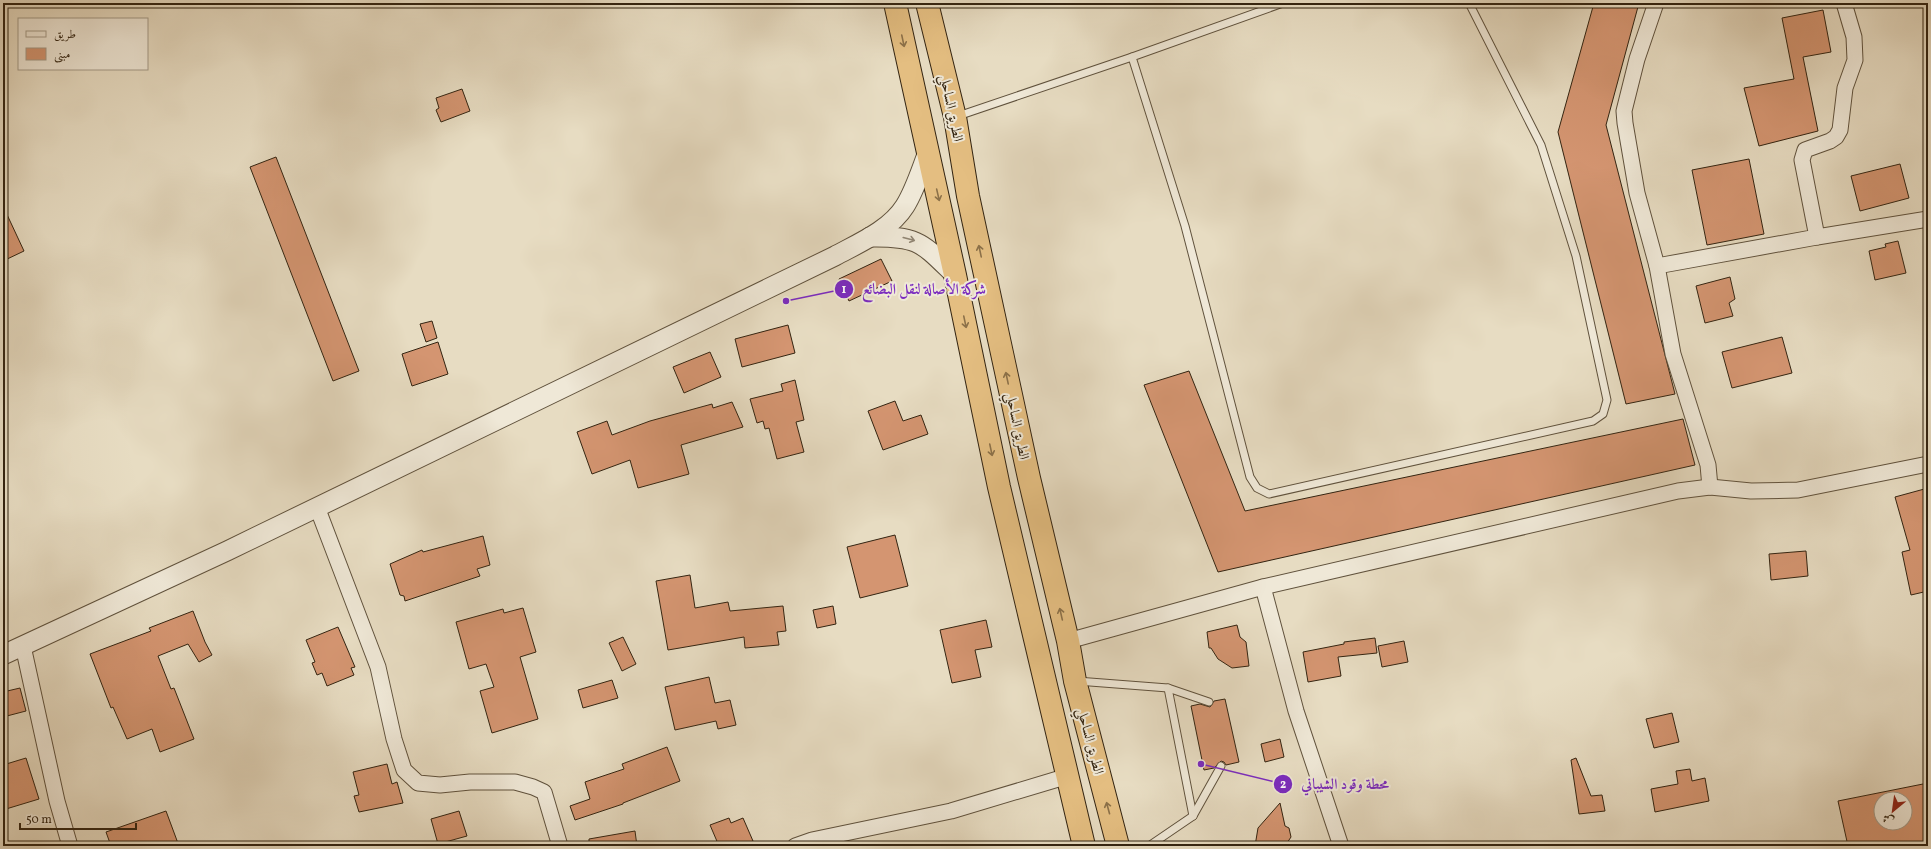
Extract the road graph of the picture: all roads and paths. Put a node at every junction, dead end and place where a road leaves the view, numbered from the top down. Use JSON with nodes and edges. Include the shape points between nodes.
{"nodes":[{"id":1,"x":895,"y":3,"type":"edge"},
{"id":2,"x":927,"y":3,"type":"edge"},
{"id":3,"x":1283,"y":3,"type":"edge"},
{"id":4,"x":1469,"y":3,"type":"edge"},
{"id":5,"x":1656,"y":3,"type":"edge"},
{"id":6,"x":1844,"y":3,"type":"edge"},
{"id":7,"x":1132,"y":57,"type":"junction"},
{"id":8,"x":955,"y":117,"type":"junction"},
{"id":9,"x":928,"y":152,"type":"junction"},
{"id":10,"x":1928,"y":219,"type":"edge"},
{"id":11,"x":870,"y":237,"type":"junction"},
{"id":12,"x":1817,"y":237,"type":"junction"},
{"id":13,"x":1658,"y":266,"type":"junction"},
{"id":14,"x":955,"y":275,"type":"junction"},
{"id":15,"x":1928,"y":464,"type":"edge"},
{"id":16,"x":1029,"y":478,"type":"junction"},
{"id":17,"x":999,"y":487,"type":"junction"},
{"id":18,"x":1710,"y":487,"type":"junction"},
{"id":19,"x":317,"y":507,"type":"junction"},
{"id":20,"x":1263,"y":587,"type":"junction"},
{"id":21,"x":1068,"y":641,"type":"junction"},
{"id":22,"x":23,"y":646,"type":"junction"},
{"id":23,"x":3,"y":655,"type":"edge"},
{"id":24,"x":1075,"y":681,"type":"junction"},
{"id":25,"x":1168,"y":688,"type":"junction"},
{"id":26,"x":1209,"y":702,"type":"dead end"},
{"id":27,"x":1221,"y":766,"type":"dead end"},
{"id":28,"x":1068,"y":776,"type":"junction"},
{"id":29,"x":1193,"y":816,"type":"junction"},
{"id":30,"x":70,"y":846,"type":"edge"},
{"id":31,"x":560,"y":846,"type":"edge"},
{"id":32,"x":796,"y":846,"type":"edge"},
{"id":33,"x":1084,"y":846,"type":"edge"},
{"id":34,"x":1118,"y":846,"type":"edge"},
{"id":35,"x":1149,"y":846,"type":"edge"},
{"id":36,"x":1341,"y":846,"type":"edge"}],
"edges":[{"from":1,"to":9,"type":"highway","name":"الطريق الساحلي","one_way":true},
{"from":2,"to":8,"type":"highway","name":"الطريق الساحلي"},
{"from":3,"to":7,"type":"lane"},
{"from":4,"to":7,"type":"lane","via":[[1541,144],[1576,256],[1607,400],[1604,414],[1593,421],[1269,494],[1257,488],[1250,477],[1185,226]]},
{"from":5,"to":13,"type":"street","via":[[1637,59],[1624,111],[1637,192]]},
{"from":6,"to":12,"type":"street","via":[[1854,37],[1855,60],[1845,88],[1840,130],[1830,141],[1805,150],[1802,160]]},
{"from":7,"to":8,"type":"lane"},
{"from":16,"to":8,"type":"highway","name":"الطريق الساحلي","one_way":true,"via":[[968,196]]},
{"from":9,"to":11,"type":"street","via":[[905,207]]},
{"from":9,"to":14,"type":"highway","name":"الطريق الساحلي","one_way":true},
{"from":10,"to":12,"type":"street"},
{"from":11,"to":14,"type":"street","one_way":true,"via":[[906,238],[919,242]]},
{"from":11,"to":19,"type":"street"},
{"from":12,"to":13,"type":"street"},
{"from":13,"to":18,"type":"street","via":[[1673,354],[1708,465]]},
{"from":14,"to":17,"type":"highway","name":"الطريق الساحلي","one_way":true},
{"from":15,"to":18,"type":"street","via":[[1798,490],[1751,491]]},
{"from":16,"to":17,"type":"highway"},
{"from":21,"to":16,"type":"highway","name":"الطريق الساحلي","one_way":true},
{"from":17,"to":28,"type":"highway","name":"الطريق الساحلي"},
{"from":18,"to":20,"type":"street","via":[[1678,491]]},
{"from":19,"to":22,"type":"street"},
{"from":19,"to":31,"type":"street","via":[[378,667],[394,740],[404,770],[418,783],[440,785],[515,782],[544,792]]},
{"from":20,"to":21,"type":"street"},
{"from":20,"to":36,"type":"street","via":[[1296,711]]},
{"from":21,"to":24,"type":"highway","name":"الطريق الساحلي"},
{"from":22,"to":23,"type":"street"},
{"from":22,"to":30,"type":"street","via":[[57,800]]},
{"from":24,"to":25,"type":"lane"},
{"from":34,"to":24,"type":"highway","name":"الطريق الساحلي","one_way":true},
{"from":25,"to":26,"type":"lane"},
{"from":25,"to":29,"type":"lane"},
{"from":27,"to":29,"type":"lane"},
{"from":28,"to":32,"type":"street","via":[[951,811],[812,840]]},
{"from":28,"to":33,"type":"highway","name":"الطريق الساحلي"},
{"from":29,"to":35,"type":"lane"}]}
